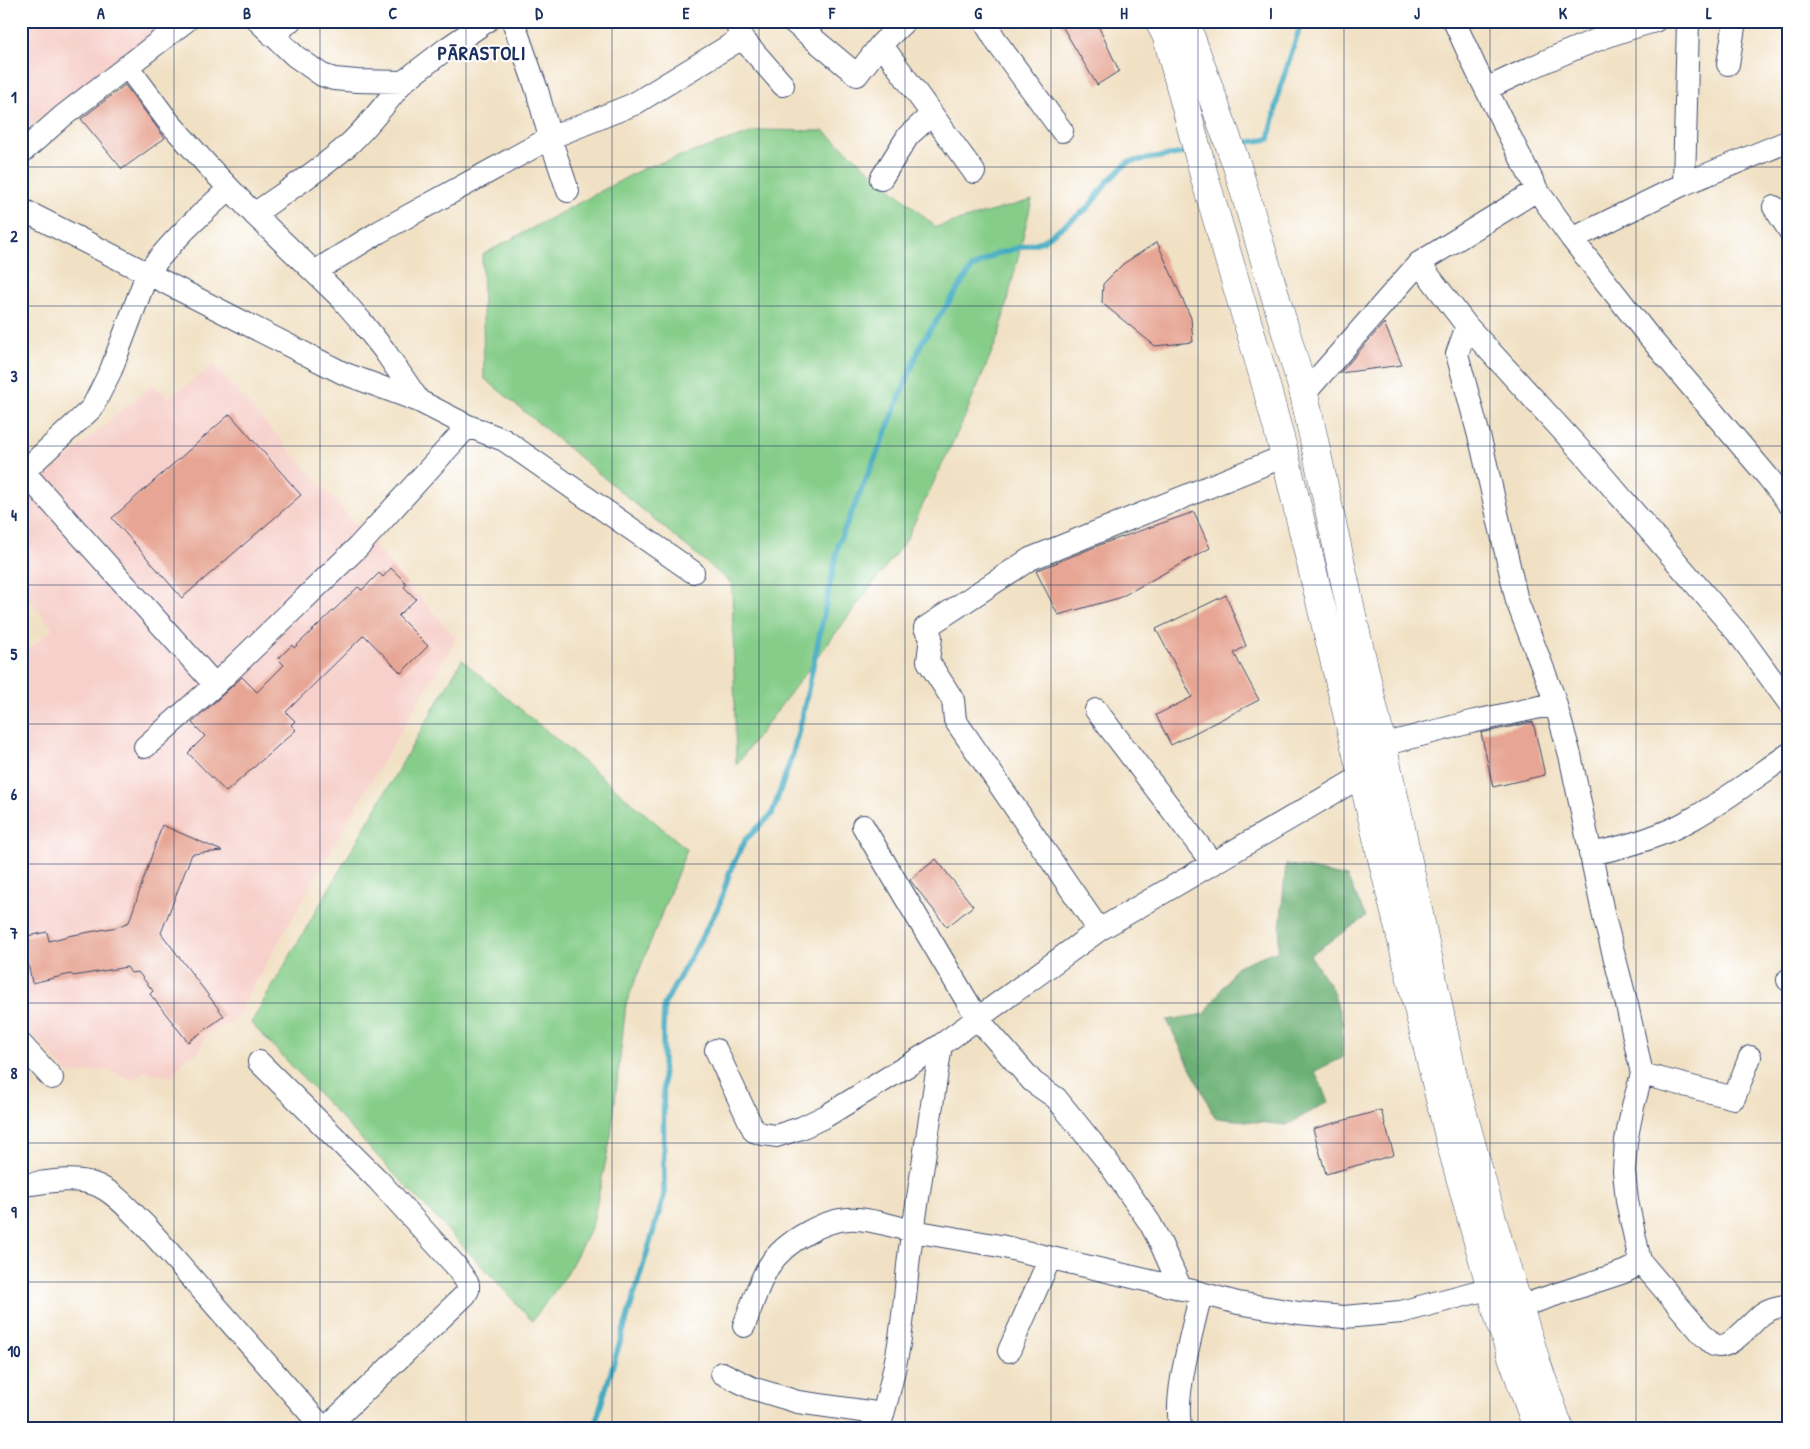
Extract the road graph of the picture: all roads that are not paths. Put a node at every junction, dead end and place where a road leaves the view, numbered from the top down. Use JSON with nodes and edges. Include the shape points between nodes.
{"nodes":[{"id":1,"x":186,"y":21,"type":"edge"},
{"id":2,"x":290,"y":21,"type":"edge"},
{"id":3,"x":487,"y":21,"type":"edge"},
{"id":4,"x":513,"y":21,"type":"edge"},
{"id":5,"x":792,"y":21,"type":"edge"},
{"id":6,"x":905,"y":21,"type":"edge"},
{"id":7,"x":984,"y":21,"type":"edge"},
{"id":8,"x":1159,"y":21,"type":"edge"},
{"id":9,"x":1185,"y":21,"type":"edge"},
{"id":10,"x":1454,"y":21,"type":"edge"},
{"id":11,"x":1655,"y":21,"type":"edge"},
{"id":12,"x":1688,"y":21,"type":"edge"},
{"id":13,"x":1735,"y":21,"type":"edge"},
{"id":14,"x":266,"y":28,"type":"edge"},
{"id":15,"x":738,"y":30,"type":"edge"},
{"id":16,"x":881,"y":44,"type":"junction"},
{"id":17,"x":1728,"y":64,"type":"dead end"},
{"id":18,"x":127,"y":66,"type":"junction"},
{"id":19,"x":403,"y":82,"type":"junction"},
{"id":20,"x":784,"y":85,"type":"dead end"},
{"id":21,"x":1486,"y":89,"type":"junction"},
{"id":22,"x":932,"y":114,"type":"junction"},
{"id":23,"x":1062,"y":131,"type":"dead end"},
{"id":24,"x":550,"y":138,"type":"junction"},
{"id":25,"x":1789,"y":141,"type":"edge"},
{"id":26,"x":21,"y":153,"type":"edge"},
{"id":27,"x":974,"y":172,"type":"dead end"},
{"id":28,"x":881,"y":179,"type":"dead end"},
{"id":29,"x":1684,"y":184,"type":"junction"},
{"id":30,"x":230,"y":189,"type":"junction"},
{"id":31,"x":1538,"y":190,"type":"junction"},
{"id":32,"x":568,"y":191,"type":"dead end"},
{"id":33,"x":1774,"y":207,"type":"dead end"},
{"id":34,"x":21,"y":209,"type":"edge"},
{"id":35,"x":254,"y":214,"type":"junction"},
{"id":36,"x":1254,"y":226,"type":"junction"},
{"id":37,"x":1789,"y":230,"type":"edge"},
{"id":38,"x":1572,"y":239,"type":"junction"},
{"id":39,"x":1223,"y":240,"type":"junction"},
{"id":40,"x":1419,"y":263,"type":"junction"},
{"id":41,"x":314,"y":272,"type":"junction"},
{"id":42,"x":147,"y":274,"type":"junction"},
{"id":43,"x":1467,"y":326,"type":"junction"},
{"id":44,"x":1304,"y":394,"type":"junction"},
{"id":45,"x":419,"y":401,"type":"junction"},
{"id":46,"x":468,"y":426,"type":"junction"},
{"id":47,"x":1285,"y":456,"type":"junction"},
{"id":48,"x":22,"y":473,"type":"edge"},
{"id":49,"x":1789,"y":504,"type":"edge"},
{"id":50,"x":693,"y":572,"type":"dead end"},
{"id":51,"x":215,"y":685,"type":"junction"},
{"id":52,"x":1789,"y":703,"type":"edge"},
{"id":53,"x":1556,"y":706,"type":"junction"},
{"id":54,"x":1096,"y":710,"type":"dead end"},
{"id":55,"x":1382,"y":746,"type":"junction"},
{"id":56,"x":144,"y":747,"type":"dead end"},
{"id":57,"x":1789,"y":754,"type":"edge"},
{"id":58,"x":1362,"y":776,"type":"junction"},
{"id":59,"x":863,"y":826,"type":"dead end"},
{"id":60,"x":1590,"y":854,"type":"junction"},
{"id":61,"x":1213,"y":864,"type":"junction"},
{"id":62,"x":1099,"y":930,"type":"junction"},
{"id":63,"x":977,"y":1018,"type":"junction"},
{"id":64,"x":941,"y":1045,"type":"junction"},
{"id":65,"x":22,"y":1047,"type":"edge"},
{"id":66,"x":716,"y":1050,"type":"dead end"},
{"id":67,"x":1750,"y":1057,"type":"dead end"},
{"id":68,"x":259,"y":1062,"type":"dead end"},
{"id":69,"x":1642,"y":1074,"type":"junction"},
{"id":70,"x":52,"y":1078,"type":"dead end"},
{"id":71,"x":21,"y":1185,"type":"edge"},
{"id":72,"x":913,"y":1231,"type":"junction"},
{"id":73,"x":1050,"y":1258,"type":"junction"},
{"id":74,"x":1640,"y":1262,"type":"junction"},
{"id":75,"x":1491,"y":1288,"type":"junction"},
{"id":76,"x":1191,"y":1291,"type":"junction"},
{"id":77,"x":1789,"y":1306,"type":"edge"},
{"id":78,"x":1518,"y":1307,"type":"junction"},
{"id":79,"x":744,"y":1326,"type":"dead end"},
{"id":80,"x":1009,"y":1351,"type":"dead end"},
{"id":81,"x":722,"y":1373,"type":"dead end"},
{"id":82,"x":881,"y":1421,"type":"edge"},
{"id":83,"x":324,"y":1428,"type":"edge"},
{"id":84,"x":1180,"y":1428,"type":"edge"},
{"id":85,"x":1537,"y":1428,"type":"edge"},
{"id":86,"x":1559,"y":1428,"type":"edge"}],
"edges":[{"from":1,"to":18,"type":"street"},
{"from":2,"to":14,"type":"street"},
{"from":3,"to":19,"type":"street"},
{"from":4,"to":24,"type":"street"},
{"from":5,"to":16,"type":"street","via":[[857,75]]},
{"from":6,"to":16,"type":"street"},
{"from":7,"to":23,"type":"street"},
{"from":8,"to":39,"type":"main road","via":[[1167,37]]},
{"from":9,"to":36,"type":"main road","via":[[1237,166]]},
{"from":10,"to":21,"type":"street"},
{"from":11,"to":21,"type":"street","via":[[1627,28],[1560,54]]},
{"from":12,"to":29,"type":"street"},
{"from":13,"to":17,"type":"street"},
{"from":14,"to":19,"type":"street","via":[[295,56],[322,75],[357,82]]},
{"from":15,"to":20,"type":"street"},
{"from":15,"to":24,"type":"street","via":[[634,104]]},
{"from":16,"to":22,"type":"street"},
{"from":18,"to":26,"type":"street"},
{"from":18,"to":30,"type":"street","via":[[168,121]]},
{"from":19,"to":35,"type":"street","via":[[348,145]]},
{"from":21,"to":31,"type":"street"},
{"from":22,"to":27,"type":"street"},
{"from":22,"to":28,"type":"street","via":[[908,136]]},
{"from":24,"to":32,"type":"street"},
{"from":24,"to":41,"type":"street","via":[[379,232]]},
{"from":25,"to":29,"type":"street"},
{"from":29,"to":38,"type":"street"},
{"from":30,"to":35,"type":"street"},
{"from":30,"to":42,"type":"street","via":[[192,223]]},
{"from":31,"to":38,"type":"street"},
{"from":31,"to":40,"type":"street"},
{"from":33,"to":37,"type":"street"},
{"from":34,"to":42,"type":"street"},
{"from":35,"to":41,"type":"street"},
{"from":36,"to":39,"type":"main road"},
{"from":36,"to":44,"type":"main road"},
{"from":38,"to":49,"type":"street"},
{"from":39,"to":47,"type":"main road"},
{"from":40,"to":43,"type":"street"},
{"from":40,"to":44,"type":"street"},
{"from":41,"to":45,"type":"street","via":[[361,320]]},
{"from":42,"to":45,"type":"street","via":[[343,373]]},
{"from":42,"to":48,"type":"street","via":[[92,408]]},
{"from":43,"to":52,"type":"street","via":[[1583,453],[1741,637]]},
{"from":43,"to":53,"type":"street","via":[[1457,354],[1517,601]]},
{"from":44,"to":55,"type":"main road"},
{"from":45,"to":46,"type":"street"},
{"from":46,"to":50,"type":"street","via":[[504,440]]},
{"from":46,"to":51,"type":"street","via":[[358,547]]},
{"from":47,"to":58,"type":"main road"},
{"from":47,"to":62,"type":"street","via":[[1030,559],[925,628],[931,637],[928,661],[953,700],[955,720]]},
{"from":48,"to":51,"type":"street"},
{"from":51,"to":56,"type":"street"},
{"from":53,"to":55,"type":"street","via":[[1471,722]]},
{"from":53,"to":60,"type":"street","via":[[1570,755]]},
{"from":54,"to":61,"type":"street"},
{"from":55,"to":78,"type":"main road","via":[[1454,1082]]},
{"from":57,"to":60,"type":"street","via":[[1692,820],[1629,846]]},
{"from":58,"to":61,"type":"street"},
{"from":58,"to":75,"type":"main road","via":[[1431,1065]]},
{"from":59,"to":63,"type":"street"},
{"from":60,"to":69,"type":"street"},
{"from":61,"to":62,"type":"street"},
{"from":62,"to":63,"type":"street"},
{"from":63,"to":64,"type":"street"},
{"from":63,"to":76,"type":"street","via":[[1033,1082],[1056,1098],[1107,1162],[1150,1223]]},
{"from":64,"to":66,"type":"street","via":[[826,1116],[776,1136],[754,1131]]},
{"from":64,"to":72,"type":"street"},
{"from":65,"to":70,"type":"street"},
{"from":67,"to":69,"type":"street","via":[[1734,1098]]},
{"from":68,"to":83,"type":"street","via":[[379,1181],[455,1265],[468,1284],[465,1296]]},
{"from":69,"to":74,"type":"street","via":[[1626,1141],[1624,1171]]},
{"from":71,"to":83,"type":"street","via":[[78,1181],[95,1184],[115,1197],[145,1225]]},
{"from":72,"to":73,"type":"street"},
{"from":72,"to":79,"type":"street","via":[[857,1219],[838,1220],[800,1238],[768,1267]]},
{"from":72,"to":82,"type":"street","via":[[897,1359]]},
{"from":73,"to":76,"type":"street"},
{"from":73,"to":80,"type":"street"},
{"from":74,"to":77,"type":"street","via":[[1715,1345],[1724,1346],[1735,1340],[1764,1312]]},
{"from":74,"to":78,"type":"street","via":[[1624,1272]]},
{"from":75,"to":76,"type":"street","via":[[1401,1312],[1344,1317],[1238,1303]]},
{"from":75,"to":85,"type":"main road"},
{"from":76,"to":84,"type":"street","via":[[1178,1419]]},
{"from":78,"to":86,"type":"main road"},
{"from":81,"to":82,"type":"street","via":[[752,1388],[798,1402]]}]}
